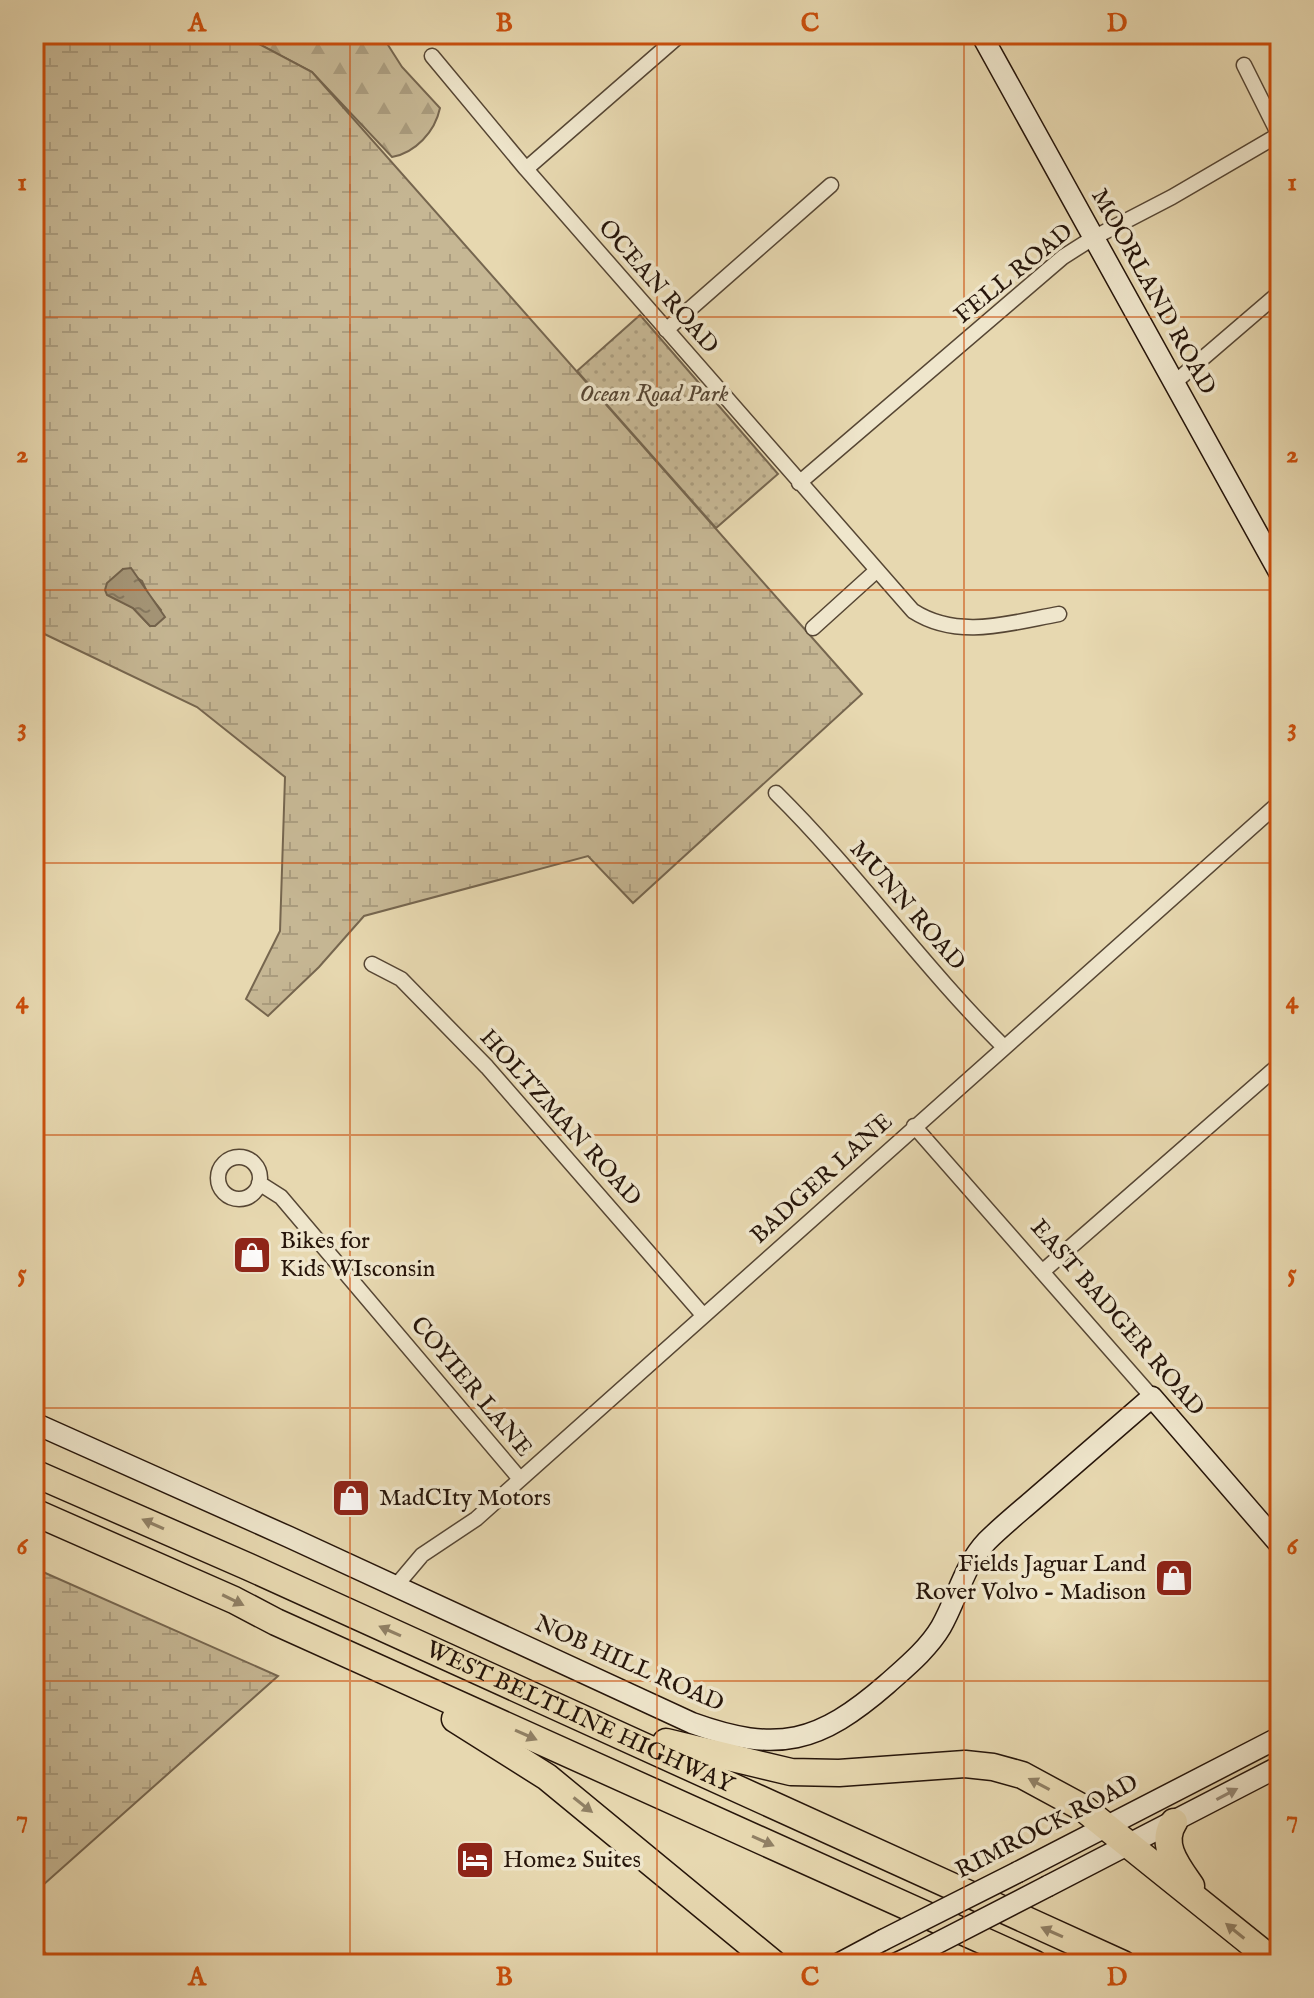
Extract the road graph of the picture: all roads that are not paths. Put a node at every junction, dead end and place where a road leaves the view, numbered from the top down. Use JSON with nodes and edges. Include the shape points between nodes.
{"nodes":[{"id":1,"x":681,"y":34,"type":"edge"},
{"id":2,"x":981,"y":34,"type":"edge"},
{"id":3,"x":432,"y":56,"type":"dead end"},
{"id":4,"x":1244,"y":65,"type":"dead end"},
{"id":5,"x":1280,"y":134,"type":"edge"},
{"id":6,"x":526,"y":169,"type":"junction"},
{"id":7,"x":831,"y":185,"type":"dead end"},
{"id":8,"x":1093,"y":238,"type":"junction"},
{"id":9,"x":1280,"y":292,"type":"edge"},
{"id":10,"x":666,"y":330,"type":"junction"},
{"id":11,"x":1174,"y":383,"type":"junction"},
{"id":12,"x":799,"y":483,"type":"junction"},
{"id":13,"x":1278,"y":567,"type":"edge"},
{"id":14,"x":876,"y":571,"type":"junction"},
{"id":15,"x":1059,"y":614,"type":"dead end"},
{"id":16,"x":813,"y":628,"type":"dead end"},
{"id":17,"x":776,"y":793,"type":"dead end"},
{"id":18,"x":1280,"y":802,"type":"edge"},
{"id":19,"x":372,"y":964,"type":"dead end"},
{"id":20,"x":1004,"y":1047,"type":"junction"},
{"id":21,"x":1280,"y":1064,"type":"edge"},
{"id":22,"x":914,"y":1126,"type":"junction"},
{"id":23,"x":259,"y":1183,"type":"dead end"},
{"id":24,"x":1042,"y":1272,"type":"junction"},
{"id":25,"x":703,"y":1315,"type":"junction"},
{"id":26,"x":1152,"y":1397,"type":"junction"},
{"id":27,"x":34,"y":1423,"type":"edge"},
{"id":28,"x":34,"y":1473,"type":"edge"},
{"id":29,"x":520,"y":1479,"type":"junction"},
{"id":30,"x":34,"y":1512,"type":"edge"},
{"id":31,"x":1280,"y":1545,"type":"edge"},
{"id":32,"x":395,"y":1587,"type":"junction"},
{"id":33,"x":276,"y":1622,"type":"junction"},
{"id":34,"x":589,"y":1721,"type":"junction"},
{"id":35,"x":1280,"y":1737,"type":"edge"},
{"id":36,"x":1280,"y":1766,"type":"edge"},
{"id":37,"x":1174,"y":1822,"type":"junction"},
{"id":38,"x":1104,"y":1826,"type":"junction"},
{"id":39,"x":1128,"y":1846,"type":"junction"},
{"id":40,"x":696,"y":1900,"type":"junction"},
{"id":41,"x":1204,"y":1906,"type":"junction"},
{"id":42,"x":904,"y":1959,"type":"edge"},
{"id":43,"x":757,"y":1964,"type":"edge"},
{"id":44,"x":774,"y":1964,"type":"edge"},
{"id":45,"x":838,"y":1964,"type":"edge"},
{"id":46,"x":1035,"y":1964,"type":"edge"},
{"id":47,"x":1123,"y":1964,"type":"edge"},
{"id":48,"x":1277,"y":1964,"type":"edge"}],
"edges":[{"from":1,"to":6,"type":"street"},
{"from":2,"to":8,"type":"street","name":"MOORLAND ROAD"},
{"from":3,"to":6,"type":"street","name":"OCEAN ROAD"},
{"from":4,"to":5,"type":"street"},
{"from":5,"to":8,"type":"street","name":"FELL ROAD"},
{"from":6,"to":10,"type":"street","name":"OCEAN ROAD"},
{"from":7,"to":10,"type":"street"},
{"from":8,"to":11,"type":"street","name":"MOORLAND ROAD"},
{"from":8,"to":12,"type":"street","name":"FELL ROAD","via":[[1063,257]]},
{"from":9,"to":11,"type":"street"},
{"from":10,"to":12,"type":"street","name":"OCEAN ROAD"},
{"from":11,"to":13,"type":"street","name":"MOORLAND ROAD"},
{"from":12,"to":14,"type":"street","name":"OCEAN ROAD"},
{"from":14,"to":15,"type":"street","name":"OCEAN ROAD","via":[[913,611],[942,624],[970,629]]},
{"from":14,"to":16,"type":"street"},
{"from":17,"to":20,"type":"street","name":"MUNN ROAD"},
{"from":18,"to":20,"type":"street","name":"BADGER LANE"},
{"from":19,"to":25,"type":"street","name":"HOLTZMAN ROAD","via":[[401,979],[466,1045]]},
{"from":20,"to":22,"type":"street","name":"BADGER LANE"},
{"from":21,"to":24,"type":"street"},
{"from":22,"to":24,"type":"street","name":"EAST BADGER ROAD"},
{"from":22,"to":25,"type":"street","name":"BADGER LANE"},
{"from":23,"to":29,"type":"street","name":"COYIER LANE","via":[[281,1197]]},
{"from":24,"to":26,"type":"street","name":"EAST BADGER ROAD"},
{"from":25,"to":29,"type":"street","name":"BADGER LANE"},
{"from":26,"to":31,"type":"street","name":"EAST BADGER ROAD"},
{"from":26,"to":32,"type":"street","name":"NOB HILL ROAD","via":[[985,1543],[963,1576],[940,1628],[915,1659],[836,1724],[806,1735],[749,1739],[692,1723]]},
{"from":27,"to":32,"type":"street","name":"NOB HILL ROAD"},
{"from":34,"to":28,"type":"highway","name":"WEST BELTLINE HIGHWAY","one_way":true},
{"from":29,"to":32,"type":"street","name":"BADGER LANE","via":[[476,1519],[422,1555]]},
{"from":30,"to":33,"type":"highway","name":"WEST BELTLINE HIGHWAY","one_way":true},
{"from":33,"to":40,"type":"highway","one_way":true,"via":[[476,1730],[547,1777]]},
{"from":33,"to":46,"type":"highway","name":"WEST BELTLINE HIGHWAY","one_way":true},
{"from":38,"to":34,"type":"highway","one_way":true,"via":[[1040,1784],[993,1767],[791,1772]]},
{"from":47,"to":34,"type":"highway","name":"WEST BELTLINE HIGHWAY","one_way":true},
{"from":35,"to":38,"type":"street","name":"RIMROCK ROAD"},
{"from":37,"to":36,"type":"street","one_way":true},
{"from":37,"to":39,"type":"street"},
{"from":37,"to":41,"type":"highway","via":[[1167,1840],[1173,1859]]},
{"from":38,"to":39,"type":"highway"},
{"from":38,"to":45,"type":"street","name":"RIMROCK ROAD","bridge":true},
{"from":39,"to":41,"type":"highway"},
{"from":39,"to":42,"type":"street","bridge":true},
{"from":40,"to":43,"type":"highway"},
{"from":40,"to":44,"type":"highway"},
{"from":48,"to":41,"type":"highway","one_way":true}]}
